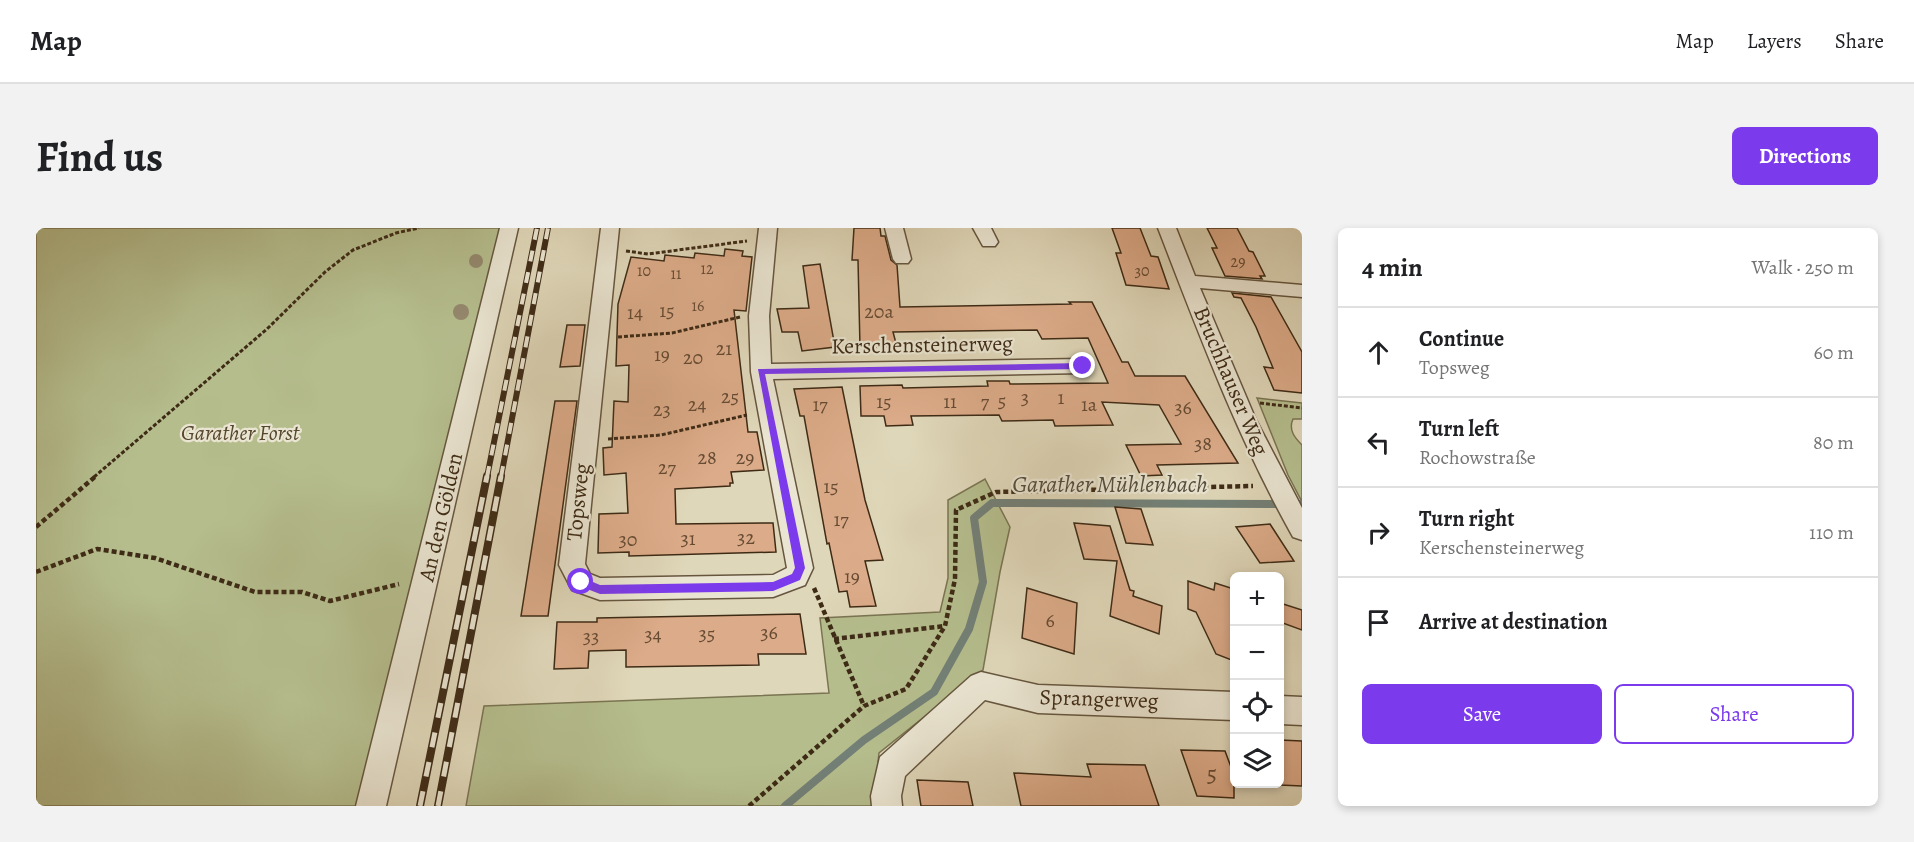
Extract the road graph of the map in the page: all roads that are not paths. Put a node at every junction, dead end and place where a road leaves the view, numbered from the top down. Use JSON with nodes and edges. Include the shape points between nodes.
{"nodes":[{"id":1,"x":509,"y":228,"type":"edge"},
{"id":2,"x":610,"y":228,"type":"edge"},
{"id":3,"x":894,"y":228,"type":"edge"},
{"id":4,"x":1167,"y":228,"type":"edge"},
{"id":5,"x":763,"y":234,"type":"edge"},
{"id":6,"x":902,"y":259,"type":"dead end"},
{"id":7,"x":1188,"y":281,"type":"junction"},
{"id":8,"x":1302,"y":291,"type":"edge"},
{"id":9,"x":1083,"y":366,"type":"dead end"},
{"id":10,"x":761,"y":372,"type":"junction"},
{"id":11,"x":1297,"y":521,"type":"edge"},
{"id":12,"x":1230,"y":706,"type":"edge"},
{"id":13,"x":1284,"y":710,"type":"edge"},
{"id":14,"x":1302,"y":711,"type":"edge"},
{"id":15,"x":371,"y":806,"type":"edge"},
{"id":16,"x":887,"y":806,"type":"edge"}],
"edges":[{"from":1,"to":15,"type":"street","name":"An den Gölden"},
{"from":2,"to":10,"type":"street","name":"Topsweg","via":[[574,533],[572,566],[581,582],[600,589],[773,586],[806,576]]},
{"from":3,"to":6,"type":"street"},
{"from":4,"to":7,"type":"street","name":"Bruchhauser Weg"},
{"from":5,"to":10,"type":"street"},
{"from":7,"to":8,"type":"street"},
{"from":7,"to":11,"type":"street","name":"Bruchhauser Weg","via":[[1271,488]]},
{"from":9,"to":10,"type":"street","name":"Kerschensteinerweg"},
{"from":12,"to":16,"type":"street","name":"Sprangerweg","via":[[1038,699],[981,685],[891,768]]},
{"from":13,"to":14,"type":"street"}]}
